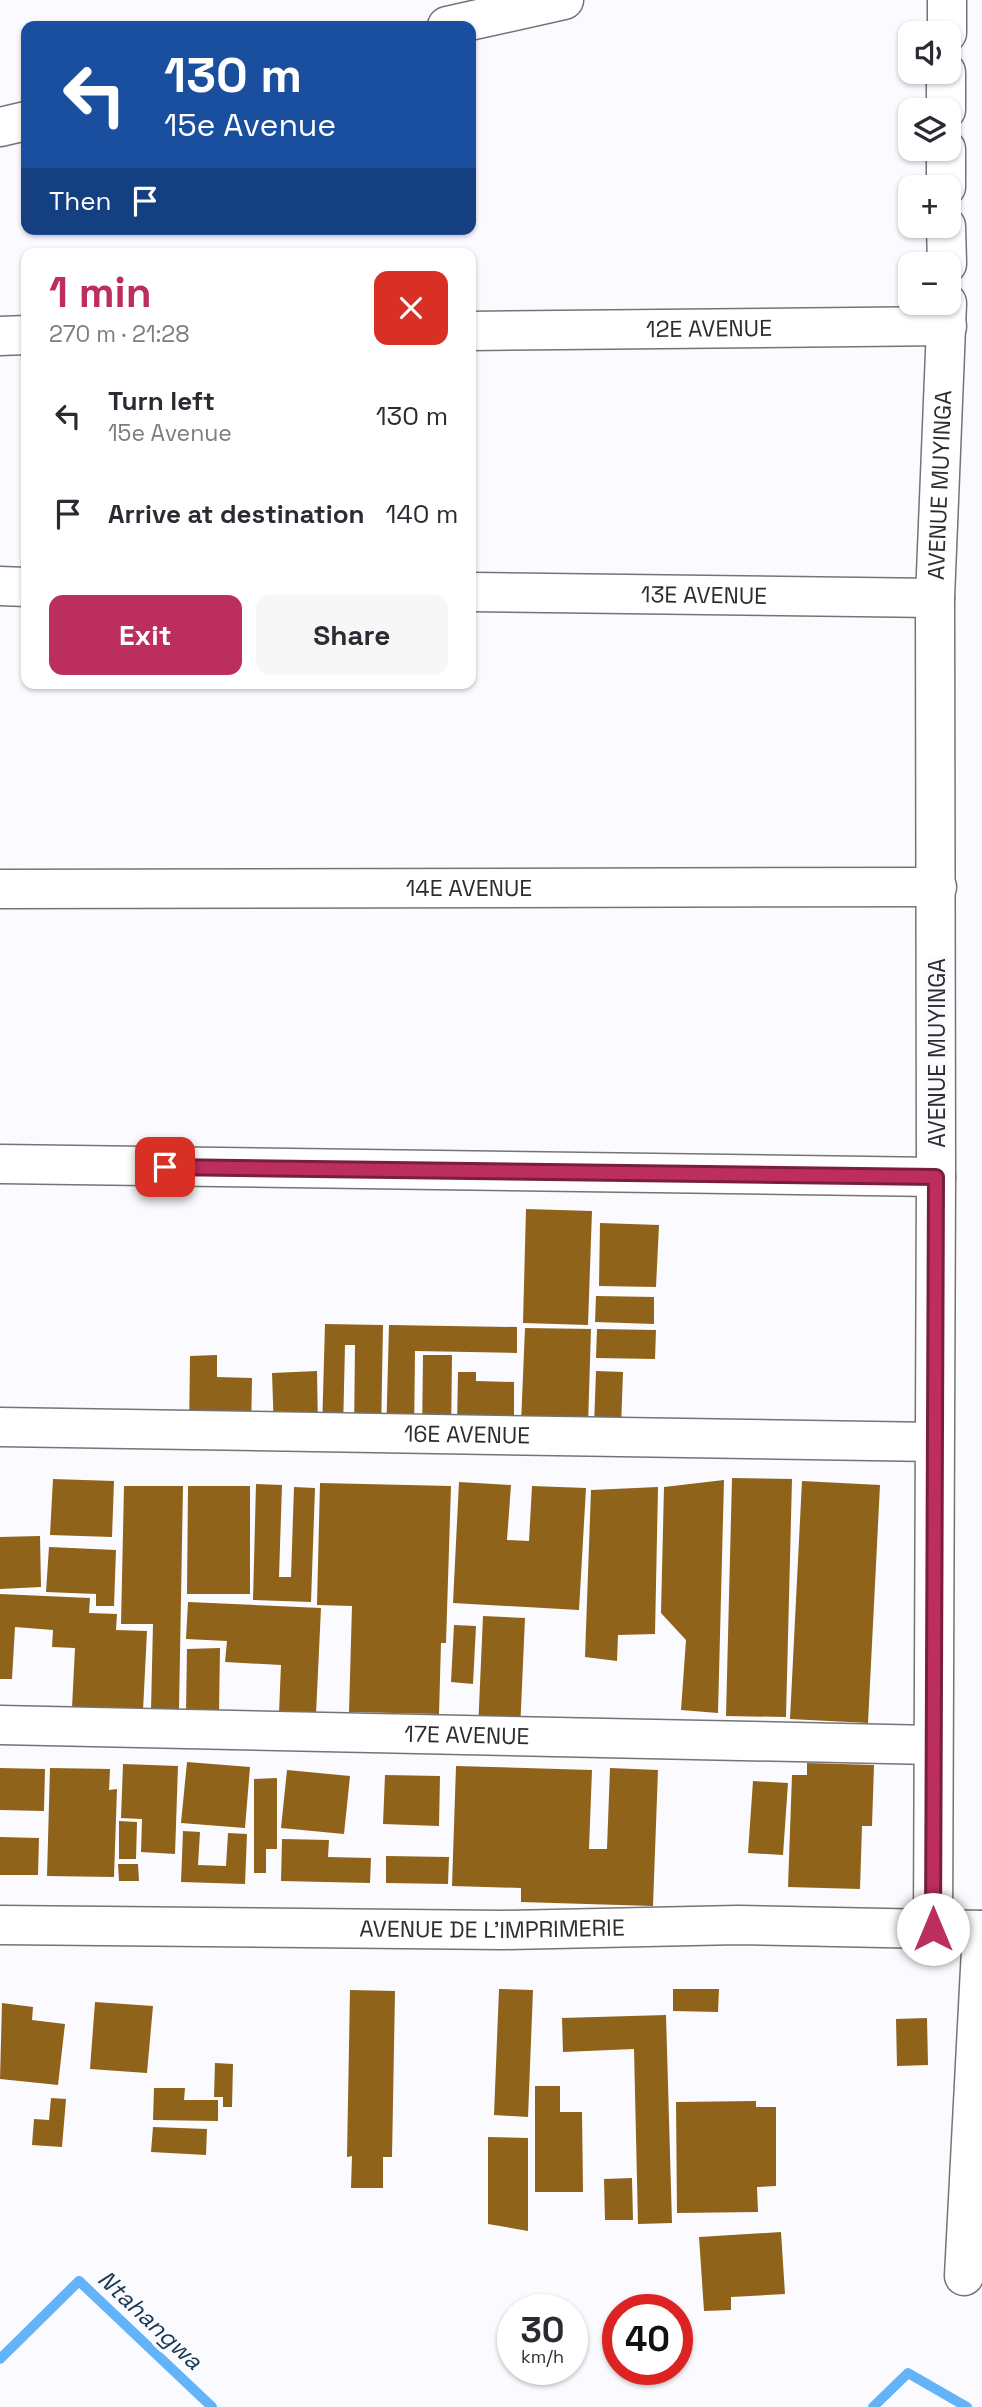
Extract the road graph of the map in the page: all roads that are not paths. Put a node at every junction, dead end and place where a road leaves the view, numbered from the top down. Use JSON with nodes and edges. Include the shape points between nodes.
{"nodes":[{"id":1,"x":564,"y":0,"type":"edge"},
{"id":2,"x":947,"y":0,"type":"edge"},
{"id":3,"x":470,"y":21,"type":"edge"},
{"id":4,"x":947,"y":21,"type":"edge"},
{"id":5,"x":21,"y":122,"type":"edge"},
{"id":6,"x":0,"y":127,"type":"edge"},
{"id":7,"x":947,"y":315,"type":"edge"},
{"id":8,"x":476,"y":331,"type":"edge"},
{"id":9,"x":21,"y":335,"type":"edge"},
{"id":10,"x":0,"y":336,"type":"edge"},
{"id":11,"x":0,"y":586,"type":"edge"},
{"id":12,"x":21,"y":587,"type":"edge"},
{"id":13,"x":476,"y":592,"type":"edge"},
{"id":14,"x":935,"y":598,"type":"junction"},
{"id":15,"x":937,"y":887,"type":"junction"},
{"id":16,"x":0,"y":889,"type":"edge"},
{"id":17,"x":0,"y":1164,"type":"edge"},
{"id":18,"x":936,"y":1177,"type":"junction"},
{"id":19,"x":0,"y":1427,"type":"edge"},
{"id":20,"x":934,"y":1442,"type":"junction"},
{"id":21,"x":0,"y":1725,"type":"edge"},
{"id":22,"x":933,"y":1745,"type":"junction"},
{"id":23,"x":0,"y":1926,"type":"edge"},
{"id":24,"x":933,"y":1929,"type":"junction"},
{"id":25,"x":982,"y":1930,"type":"edge"},
{"id":26,"x":964,"y":2276,"type":"dead end"}],
"edges":[{"from":1,"to":3,"type":"street"},
{"from":2,"to":4,"type":"street"},
{"from":5,"to":6,"type":"street"},
{"from":7,"to":8,"type":"street","name":"12E AVENUE"},
{"from":7,"to":14,"type":"street","name":"AVENUE MUYINGA"},
{"from":9,"to":10,"type":"street"},
{"from":11,"to":12,"type":"street"},
{"from":13,"to":14,"type":"street","name":"13E AVENUE"},
{"from":14,"to":15,"type":"street","name":"AVENUE MUYINGA"},
{"from":15,"to":16,"type":"street","name":"14E AVENUE"},
{"from":15,"to":18,"type":"street","name":"AVENUE MUYINGA"},
{"from":17,"to":18,"type":"street"},
{"from":18,"to":20,"type":"street","name":"AVENUE MUYINGA"},
{"from":19,"to":20,"type":"street","name":"16E AVENUE"},
{"from":20,"to":22,"type":"street","name":"AVENUE MUYINGA"},
{"from":21,"to":22,"type":"street","name":"17E AVENUE"},
{"from":22,"to":24,"type":"street","name":"AVENUE MUYINGA"},
{"from":23,"to":24,"type":"street","name":"AVENUE DE L'IMPRIMERIE","via":[[503,1930],[738,1924]]},
{"from":24,"to":25,"type":"street","name":"AVENUE DE L'IMPRIMERIE"},
{"from":25,"to":26,"type":"street"}]}
